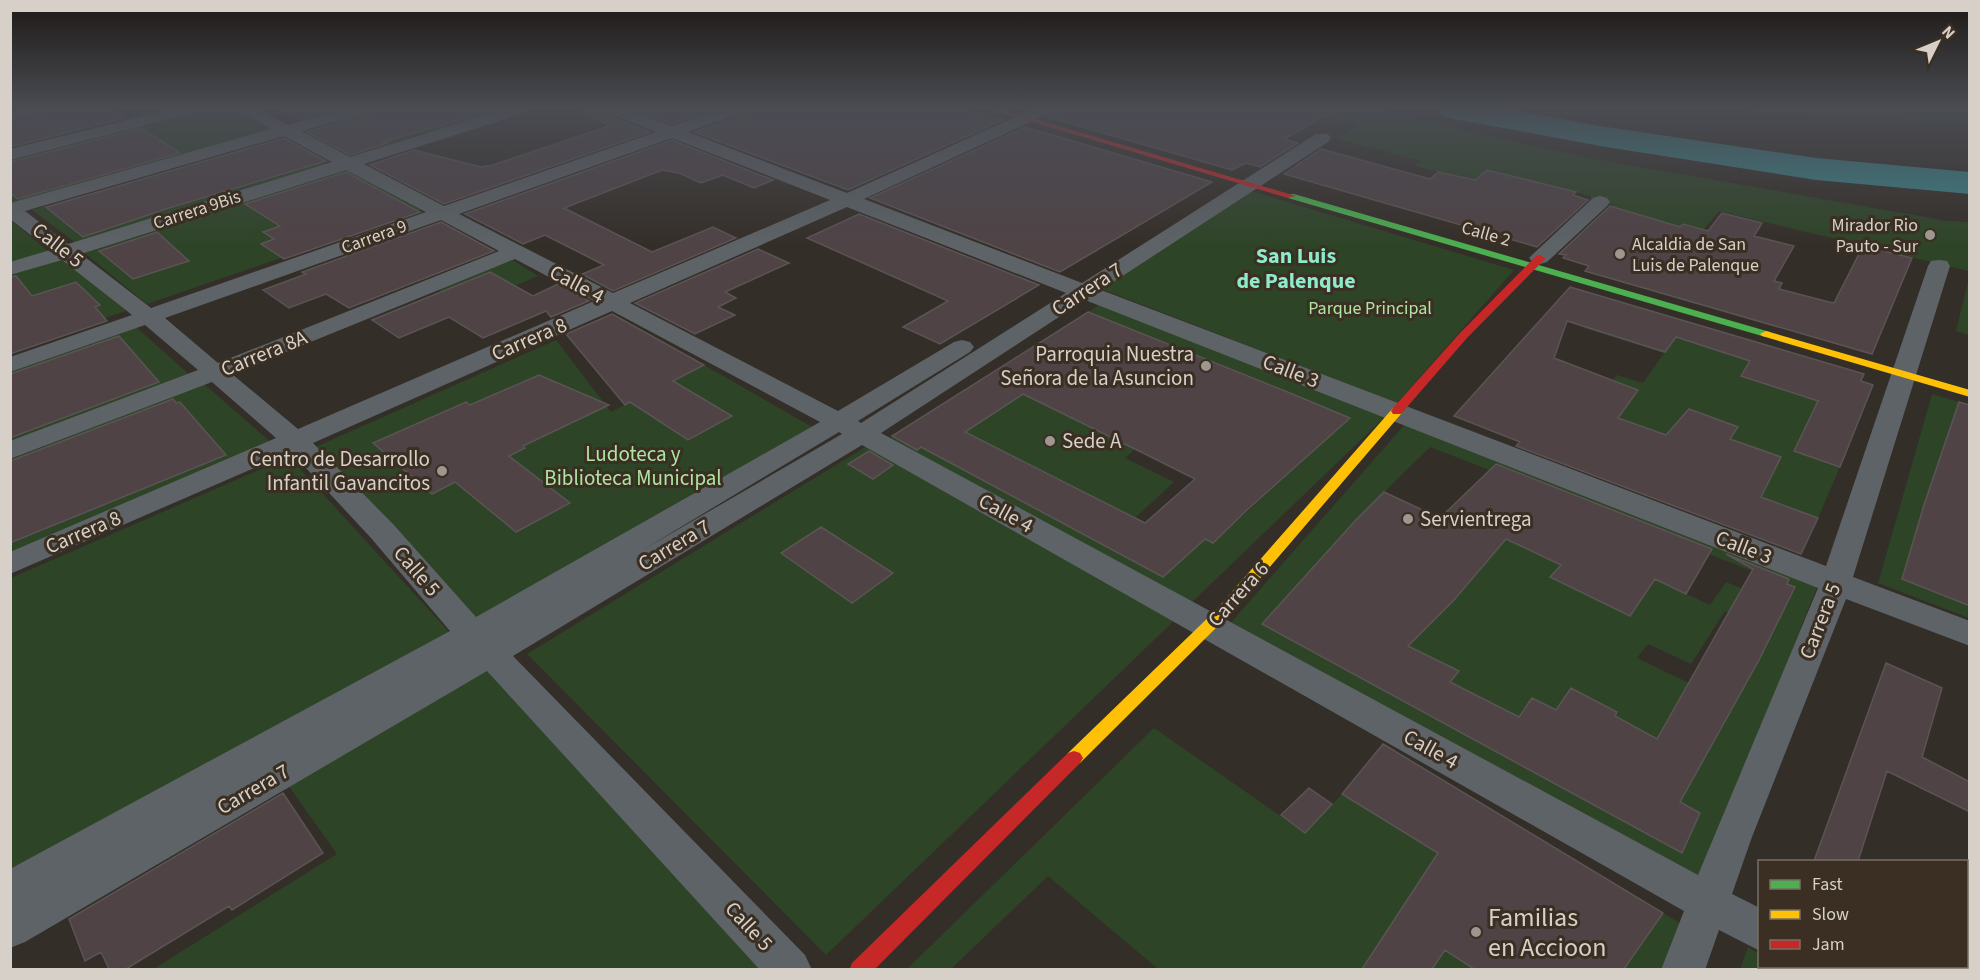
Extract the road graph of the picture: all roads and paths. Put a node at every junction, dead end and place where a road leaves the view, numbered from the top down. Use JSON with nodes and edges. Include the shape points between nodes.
{"nodes":[{"id":1,"x":199,"y":155,"type":"edge"},
{"id":2,"x":331,"y":155,"type":"edge"},
{"id":3,"x":369,"y":155,"type":"edge"},
{"id":4,"x":597,"y":155,"type":"edge"},
{"id":5,"x":731,"y":155,"type":"edge"},
{"id":6,"x":942,"y":155,"type":"edge"},
{"id":7,"x":1171,"y":155,"type":"edge"},
{"id":8,"x":1284,"y":155,"type":"edge"},
{"id":9,"x":345,"y":162,"type":"junction"},
{"id":10,"x":1247,"y":178,"type":"junction"},
{"id":11,"x":847,"y":200,"type":"junction"},
{"id":12,"x":1600,"y":202,"type":"dead end"},
{"id":13,"x":11,"y":209,"type":"edge"},
{"id":14,"x":437,"y":211,"type":"junction"},
{"id":15,"x":66,"y":252,"type":"junction"},
{"id":16,"x":515,"y":252,"type":"junction"},
{"id":17,"x":1536,"y":262,"type":"junction"},
{"id":18,"x":1939,"y":266,"type":"dead end"},
{"id":19,"x":10,"y":269,"type":"edge"},
{"id":20,"x":1074,"y":288,"type":"junction"},
{"id":21,"x":613,"y":302,"type":"junction"},
{"id":22,"x":144,"y":313,"type":"junction"},
{"id":23,"x":10,"y":354,"type":"edge"},
{"id":24,"x":10,"y":365,"type":"edge"},
{"id":25,"x":1906,"y":370,"type":"junction"},
{"id":26,"x":216,"y":372,"type":"junction"},
{"id":27,"x":1970,"y":383,"type":"edge"},
{"id":28,"x":1970,"y":394,"type":"edge"},
{"id":29,"x":1397,"y":413,"type":"junction"},
{"id":30,"x":851,"y":428,"type":"junction"},
{"id":31,"x":295,"y":440,"type":"junction"},
{"id":32,"x":10,"y":451,"type":"edge"},
{"id":33,"x":10,"y":564,"type":"edge"},
{"id":34,"x":1835,"y":582,"type":"junction"},
{"id":35,"x":1209,"y":626,"type":"junction"},
{"id":36,"x":1970,"y":634,"type":"edge"},
{"id":37,"x":481,"y":644,"type":"junction"},
{"id":38,"x":10,"y":890,"type":"edge"},
{"id":39,"x":1709,"y":903,"type":"junction"},
{"id":40,"x":10,"y":928,"type":"edge"},
{"id":41,"x":1758,"y":930,"type":"edge"},
{"id":42,"x":790,"y":969,"type":"edge"},
{"id":43,"x":859,"y":969,"type":"edge"},
{"id":44,"x":1683,"y":969,"type":"edge"}],
"edges":[{"from":1,"to":13,"type":"street"},
{"from":2,"to":9,"type":"street","name":"Calle 4"},
{"from":3,"to":9,"type":"street","name":"Carrera 9Bis"},
{"from":4,"to":14,"type":"street","name":"Carrera 9"},
{"from":5,"to":11,"type":"street","name":"Calle 3"},
{"from":6,"to":11,"type":"street","name":"Carrera 8"},
{"from":7,"to":10,"type":"street","name":"Calle 2"},
{"from":8,"to":10,"type":"street","name":"Carrera 7"},
{"from":9,"to":14,"type":"street","name":"Calle 4"},
{"from":9,"to":15,"type":"street","name":"Carrera 9Bis"},
{"from":10,"to":17,"type":"street","name":"Calle 2"},
{"from":10,"to":20,"type":"street","name":"Carrera 7"},
{"from":11,"to":20,"type":"street","name":"Calle 3"},
{"from":11,"to":21,"type":"street","name":"Carrera 8"},
{"from":12,"to":17,"type":"street","name":"Carrera 6"},
{"from":13,"to":15,"type":"street","name":"Calle 5"},
{"from":14,"to":16,"type":"street","name":"Calle 4"},
{"from":14,"to":22,"type":"street","name":"Carrera 9"},
{"from":15,"to":19,"type":"street","name":"Carrera 9Bis"},
{"from":15,"to":22,"type":"street","name":"Calle 5"},
{"from":16,"to":21,"type":"street","name":"Calle 4"},
{"from":16,"to":26,"type":"street","name":"Carrera 8A"},
{"from":17,"to":25,"type":"street","name":"Calle 2"},
{"from":17,"to":29,"type":"street","name":"Carrera 6","via":[[1463,336]]},
{"from":18,"to":25,"type":"street","name":"Carrera 5"},
{"from":20,"to":29,"type":"street","name":"Calle 3"},
{"from":20,"to":30,"type":"street","name":"Carrera 7"},
{"from":21,"to":30,"type":"street","name":"Calle 4"},
{"from":21,"to":31,"type":"street","name":"Carrera 8"},
{"from":22,"to":23,"type":"street","name":"Carrera 9"},
{"from":22,"to":24,"type":"street","name":"Carrera 9"},
{"from":22,"to":26,"type":"street","name":"Calle 5"},
{"from":25,"to":27,"type":"street","name":"Calle 2"},
{"from":25,"to":28,"type":"street","name":"Calle 2"},
{"from":25,"to":34,"type":"street","name":"Carrera 5"},
{"from":26,"to":31,"type":"street","name":"Calle 5"},
{"from":26,"to":32,"type":"street","name":"Carrera 8A"},
{"from":29,"to":34,"type":"street","name":"Calle 3"},
{"from":29,"to":35,"type":"street","name":"Carrera 6"},
{"from":30,"to":35,"type":"street","name":"Calle 4"},
{"from":30,"to":37,"type":"street","name":"Carrera 7"},
{"from":31,"to":33,"type":"street","name":"Carrera 8"},
{"from":31,"to":37,"type":"street","name":"Calle 5"},
{"from":34,"to":36,"type":"street","name":"Calle 3"},
{"from":34,"to":39,"type":"street","name":"Carrera 5"},
{"from":35,"to":39,"type":"street","name":"Calle 4"},
{"from":35,"to":43,"type":"street","name":"Carrera 6"},
{"from":37,"to":38,"type":"street","name":"Carrera 7"},
{"from":37,"to":40,"type":"street","name":"Carrera 7"},
{"from":37,"to":42,"type":"street","name":"Calle 5"},
{"from":39,"to":41,"type":"street","name":"Calle 4"},
{"from":39,"to":44,"type":"street","name":"Carrera 5"}]}
